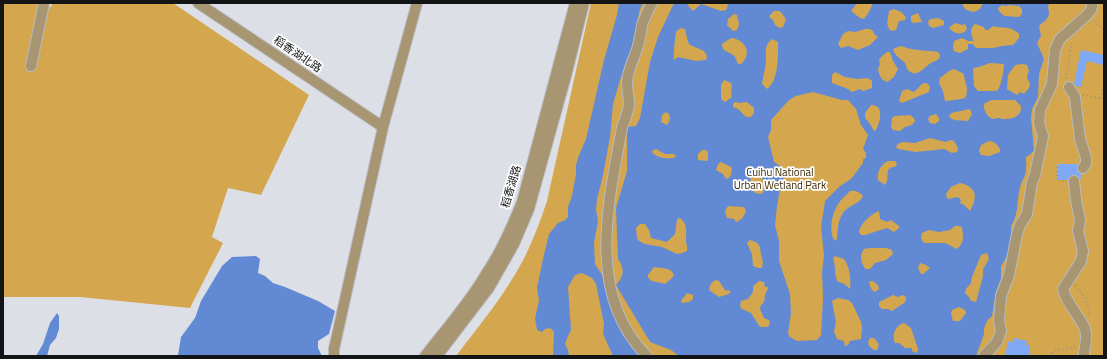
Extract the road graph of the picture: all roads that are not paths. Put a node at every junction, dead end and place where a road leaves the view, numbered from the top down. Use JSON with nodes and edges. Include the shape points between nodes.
{"nodes":[{"id":1,"x":44,"y":3,"type":"edge"},
{"id":2,"x":198,"y":3,"type":"edge"},
{"id":3,"x":418,"y":3,"type":"edge"},
{"id":4,"x":575,"y":3,"type":"edge"},
{"id":5,"x":584,"y":3,"type":"edge"},
{"id":6,"x":652,"y":3,"type":"edge"},
{"id":7,"x":1093,"y":3,"type":"edge"},
{"id":8,"x":31,"y":66,"type":"dead end"},
{"id":9,"x":1069,"y":87,"type":"road end"},
{"id":10,"x":383,"y":127,"type":"junction"},
{"id":11,"x":1083,"y":168,"type":"dead end"},
{"id":12,"x":1074,"y":181,"type":"dead end"},
{"id":13,"x":1084,"y":351,"type":"edge"},
{"id":14,"x":334,"y":356,"type":"edge"},
{"id":15,"x":425,"y":356,"type":"edge"},
{"id":16,"x":437,"y":356,"type":"edge"},
{"id":17,"x":647,"y":356,"type":"edge"},
{"id":18,"x":984,"y":356,"type":"edge"}],
"edges":[{"from":1,"to":8,"type":"street"},
{"from":2,"to":10,"type":"street","name":"稻香湖北路"},
{"from":3,"to":10,"type":"street"},
{"from":4,"to":15,"type":"street","name":"稻香湖路","via":[[522,202],[512,227],[486,275]]},
{"from":5,"to":16,"type":"street","name":"稻香湖路","via":[[529,209],[514,244],[492,283]]},
{"from":6,"to":17,"type":"street","via":[[642,25],[639,44],[627,80],[629,104],[606,228],[609,286],[615,308]]},
{"from":7,"to":18,"type":"street","via":[[1087,15],[1060,39],[1055,50],[1052,84],[1040,110],[1039,123],[1043,136],[1027,214],[1017,234],[1009,275],[1001,296],[1001,331],[998,342]]},
{"from":9,"to":11,"type":"street","via":[[1075,97],[1086,158]]},
{"from":10,"to":14,"type":"street"},
{"from":12,"to":13,"type":"street","via":[[1080,220],[1078,231],[1083,251],[1081,260],[1063,289],[1085,330]]}]}
